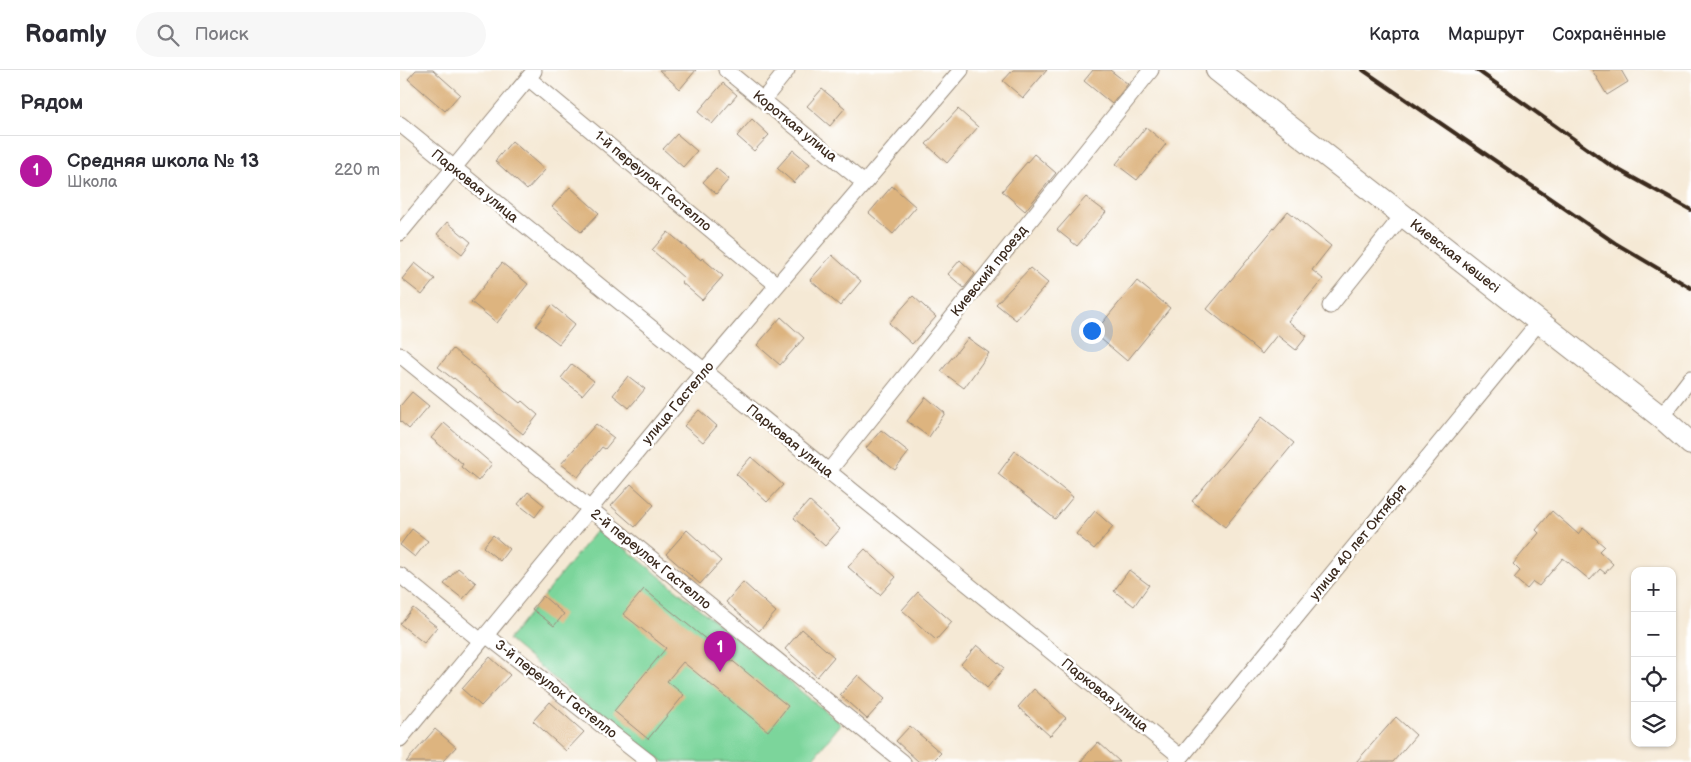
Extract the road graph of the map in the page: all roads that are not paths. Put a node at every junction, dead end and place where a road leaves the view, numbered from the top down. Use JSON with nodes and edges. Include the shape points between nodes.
{"nodes":[{"id":1,"x":726,"y":70,"type":"edge"},
{"id":2,"x":788,"y":70,"type":"edge"},
{"id":3,"x":961,"y":70,"type":"edge"},
{"id":4,"x":1151,"y":70,"type":"edge"},
{"id":5,"x":1217,"y":70,"type":"edge"},
{"id":6,"x":532,"y":74,"type":"edge"},
{"id":7,"x":763,"y":100,"type":"junction"},
{"id":8,"x":400,"y":124,"type":"edge"},
{"id":9,"x":453,"y":168,"type":"junction"},
{"id":10,"x":864,"y":183,"type":"junction"},
{"id":11,"x":1403,"y":215,"type":"junction"},
{"id":12,"x":400,"y":232,"type":"edge"},
{"id":13,"x":777,"y":285,"type":"junction"},
{"id":14,"x":1330,"y":306,"type":"dead end"},
{"id":15,"x":1539,"y":322,"type":"junction"},
{"id":16,"x":400,"y":355,"type":"edge"},
{"id":17,"x":704,"y":371,"type":"junction"},
{"id":18,"x":1691,"y":378,"type":"edge"},
{"id":19,"x":1660,"y":416,"type":"junction"},
{"id":20,"x":1691,"y":444,"type":"edge"},
{"id":21,"x":828,"y":472,"type":"junction"},
{"id":22,"x":590,"y":509,"type":"junction"},
{"id":23,"x":400,"y":575,"type":"edge"},
{"id":24,"x":483,"y":638,"type":"junction"},
{"id":25,"x":400,"y":739,"type":"edge"},
{"id":26,"x":1179,"y":759,"type":"edge"},
{"id":27,"x":649,"y":762,"type":"edge"},
{"id":28,"x":903,"y":762,"type":"edge"}],
"edges":[{"from":1,"to":7,"type":"street","name":"Короткая улица"},
{"from":2,"to":7,"type":"street"},
{"from":3,"to":10,"type":"street","name":"улица Гастелло"},
{"from":4,"to":21,"type":"street","name":"Киевский проезд"},
{"from":5,"to":11,"type":"highway","name":"Киевская көшесі"},
{"from":6,"to":9,"type":"street"},
{"from":6,"to":13,"type":"street","name":"1-й переулок Гастелло"},
{"from":7,"to":10,"type":"street","name":"Короткая улица"},
{"from":8,"to":9,"type":"street","name":"Парковая улица"},
{"from":9,"to":12,"type":"street"},
{"from":9,"to":17,"type":"street","name":"Парковая улица"},
{"from":10,"to":13,"type":"street","name":"улица Гастелло"},
{"from":11,"to":14,"type":"street"},
{"from":11,"to":15,"type":"highway","name":"Киевская көшесі"},
{"from":13,"to":17,"type":"street","name":"улица Гастелло"},
{"from":15,"to":19,"type":"highway","name":"Киевская көшесі"},
{"from":15,"to":26,"type":"street","name":"улица 40 лет Октября"},
{"from":16,"to":22,"type":"street","name":"2-й переулок Гастелло"},
{"from":17,"to":21,"type":"street","name":"Парковая улица"},
{"from":17,"to":22,"type":"street","name":"улица Гастелло"},
{"from":18,"to":19,"type":"street"},
{"from":19,"to":20,"type":"highway","name":"Киевская көшесі"},
{"from":21,"to":26,"type":"street","name":"Парковая улица"},
{"from":22,"to":24,"type":"street","name":"улица Гастелло"},
{"from":22,"to":28,"type":"street","name":"2-й переулок Гастелло"},
{"from":23,"to":24,"type":"street","name":"3-й переулок Гастелло"},
{"from":24,"to":25,"type":"street","name":"улица Гастелло"},
{"from":24,"to":27,"type":"street","name":"3-й переулок Гастелло"}]}
